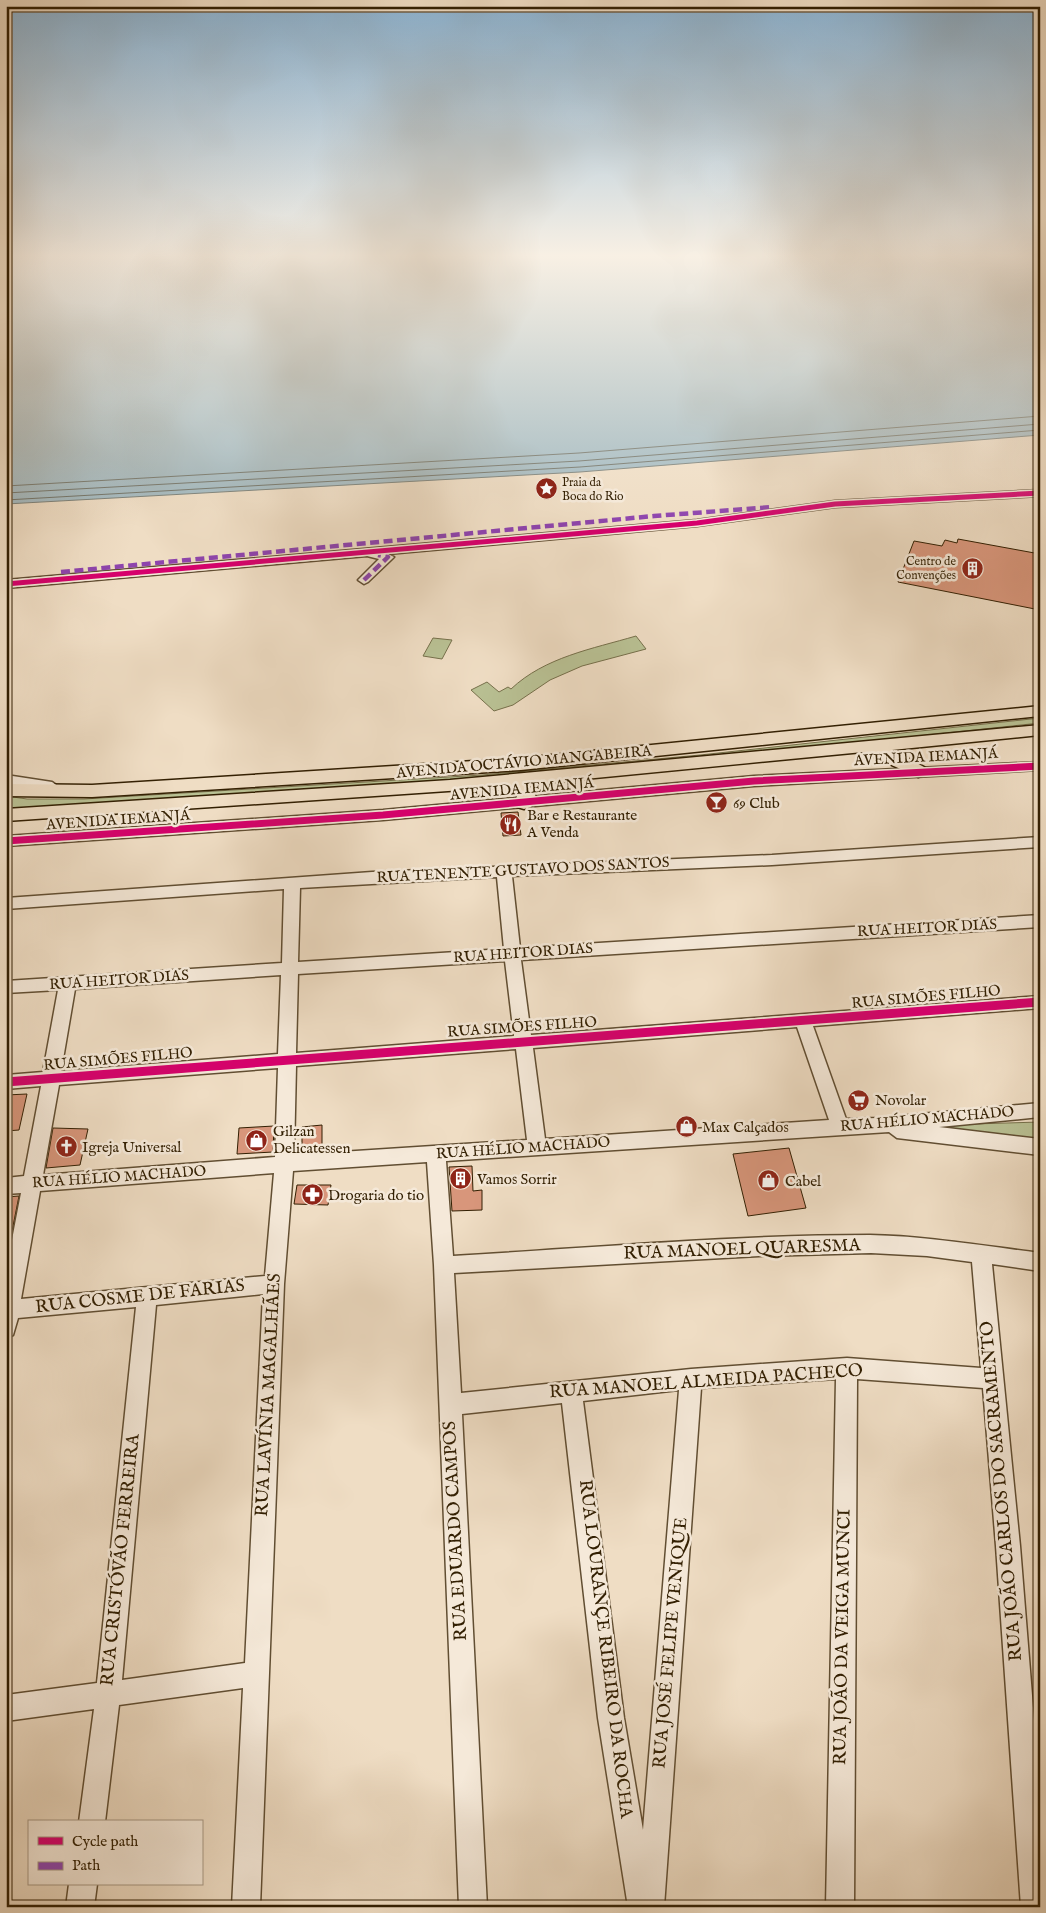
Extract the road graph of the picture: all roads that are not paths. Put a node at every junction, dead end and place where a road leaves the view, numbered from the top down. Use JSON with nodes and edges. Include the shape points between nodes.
{"nodes":[{"id":1,"x":1040,"y":487,"type":"edge"},
{"id":2,"x":1040,"y":493,"type":"edge"},
{"id":3,"x":364,"y":548,"type":"junction"},
{"id":4,"x":6,"y":577,"type":"edge"},
{"id":5,"x":364,"y":580,"type":"dead end"},
{"id":6,"x":6,"y":584,"type":"edge"},
{"id":7,"x":1040,"y":711,"type":"edge"},
{"id":8,"x":1040,"y":730,"type":"edge"},
{"id":9,"x":863,"y":747,"type":"junction"},
{"id":10,"x":1040,"y":766,"type":"edge"},
{"id":11,"x":918,"y":770,"type":"junction"},
{"id":12,"x":6,"y":779,"type":"edge"},
{"id":13,"x":450,"y":786,"type":"junction"},
{"id":14,"x":6,"y":790,"type":"edge"},
{"id":15,"x":92,"y":791,"type":"junction"},
{"id":16,"x":524,"y":803,"type":"junction"},
{"id":17,"x":12,"y":816,"type":"edge"},
{"id":18,"x":6,"y":840,"type":"edge"},
{"id":19,"x":1040,"y":842,"type":"edge"},
{"id":20,"x":504,"y":870,"type":"junction"},
{"id":21,"x":292,"y":883,"type":"junction"},
{"id":22,"x":6,"y":904,"type":"edge"},
{"id":23,"x":1040,"y":921,"type":"edge"},
{"id":24,"x":512,"y":953,"type":"junction"},
{"id":25,"x":291,"y":968,"type":"junction"},
{"id":26,"x":68,"y":983,"type":"junction"},
{"id":27,"x":6,"y":987,"type":"edge"},
{"id":28,"x":1040,"y":1002,"type":"edge"},
{"id":29,"x":803,"y":1021,"type":"junction"},
{"id":30,"x":524,"y":1040,"type":"junction"},
{"id":31,"x":288,"y":1059,"type":"junction"},
{"id":32,"x":52,"y":1079,"type":"junction"},
{"id":33,"x":6,"y":1082,"type":"edge"},
{"id":34,"x":1040,"y":1110,"type":"edge"},
{"id":35,"x":877,"y":1126,"type":"junction"},
{"id":36,"x":840,"y":1127,"type":"junction"},
{"id":37,"x":537,"y":1147,"type":"junction"},
{"id":38,"x":1040,"y":1147,"type":"edge"},
{"id":39,"x":436,"y":1155,"type":"junction"},
{"id":40,"x":284,"y":1164,"type":"junction"},
{"id":41,"x":31,"y":1184,"type":"junction"},
{"id":42,"x":6,"y":1186,"type":"edge"},
{"id":43,"x":981,"y":1254,"type":"junction"},
{"id":44,"x":1040,"y":1262,"type":"edge"},
{"id":45,"x":444,"y":1265,"type":"junction"},
{"id":46,"x":274,"y":1284,"type":"junction"},
{"id":47,"x":147,"y":1297,"type":"junction"},
{"id":48,"x":7,"y":1316,"type":"edge"},
{"id":49,"x":847,"y":1368,"type":"junction"},
{"id":50,"x":992,"y":1379,"type":"junction"},
{"id":51,"x":692,"y":1380,"type":"junction"},
{"id":52,"x":571,"y":1391,"type":"junction"},
{"id":53,"x":450,"y":1405,"type":"junction"},
{"id":54,"x":256,"y":1674,"type":"junction"},
{"id":55,"x":108,"y":1695,"type":"junction"},
{"id":56,"x":6,"y":1708,"type":"edge"},
{"id":57,"x":92,"y":1820,"type":"edge"},
{"id":58,"x":83,"y":1886,"type":"edge"},
{"id":59,"x":80,"y":1907,"type":"edge"},
{"id":60,"x":246,"y":1907,"type":"edge"},
{"id":61,"x":473,"y":1907,"type":"edge"},
{"id":62,"x":642,"y":1907,"type":"edge"},
{"id":63,"x":650,"y":1907,"type":"edge"},
{"id":64,"x":840,"y":1907,"type":"edge"},
{"id":65,"x":1035,"y":1907,"type":"edge"}],
"edges":[{"from":1,"to":3,"type":"street","via":[[821,500]]},
{"from":2,"to":3,"type":"street","via":[[835,504],[749,518]]},
{"from":3,"to":4,"type":"street"},
{"from":3,"to":5,"type":"street","via":[[388,557]]},
{"from":3,"to":6,"type":"street"},
{"from":7,"to":15,"type":"main road","name":"AVENIDA OCTÁVIO MANGABEIRA","via":[[522,764]]},
{"from":8,"to":9,"type":"main road","name":"AVENIDA OCTÁVIO MANGABEIRA"},
{"from":9,"to":11,"type":"main road","via":[[884,753]]},
{"from":9,"to":13,"type":"main road","name":"AVENIDA OCTÁVIO MANGABEIRA"},
{"from":10,"to":11,"type":"street","name":"AVENIDA IEMANJÁ"},
{"from":11,"to":16,"type":"street","name":"AVENIDA IEMANJÁ","via":[[708,784]]},
{"from":12,"to":15,"type":"street","via":[[43,787]]},
{"from":13,"to":16,"type":"main road","via":[[508,786],[525,792]]},
{"from":13,"to":17,"type":"main road","name":"AVENIDA OCTÁVIO MANGABEIRA"},
{"from":14,"to":15,"type":"main road","name":"AVENIDA OCTÁVIO MANGABEIRA"},
{"from":16,"to":18,"type":"street","name":"AVENIDA IEMANJÁ","via":[[267,824]]},
{"from":19,"to":20,"type":"street","name":"RUA TENENTE GUSTAVO DOS SANTOS","via":[[808,858]]},
{"from":20,"to":21,"type":"street","name":"RUA TENENTE GUSTAVO DOS SANTOS"},
{"from":20,"to":24,"type":"street"},
{"from":21,"to":22,"type":"street","name":"RUA TENENTE GUSTAVO DOS SANTOS"},
{"from":21,"to":25,"type":"street","name":"RUA LAVÍNIA MAGALHÃES"},
{"from":23,"to":24,"type":"street","name":"RUA HEITOR DIAS"},
{"from":24,"to":25,"type":"street","name":"RUA HEITOR DIAS"},
{"from":24,"to":30,"type":"street"},
{"from":25,"to":26,"type":"street","name":"RUA HEITOR DIAS"},
{"from":25,"to":31,"type":"street","name":"RUA LAVÍNIA MAGALHÃES"},
{"from":26,"to":27,"type":"street","name":"RUA HEITOR DIAS"},
{"from":26,"to":32,"type":"street"},
{"from":28,"to":29,"type":"street","name":"RUA SIMÕES FILHO"},
{"from":29,"to":30,"type":"street","name":"RUA SIMÕES FILHO"},
{"from":29,"to":36,"type":"street"},
{"from":30,"to":31,"type":"street","name":"RUA SIMÕES FILHO"},
{"from":30,"to":37,"type":"street"},
{"from":31,"to":32,"type":"street","name":"RUA SIMÕES FILHO"},
{"from":31,"to":40,"type":"street","name":"RUA LAVÍNIA MAGALHÃES"},
{"from":32,"to":33,"type":"street","name":"RUA SIMÕES FILHO"},
{"from":32,"to":41,"type":"street"},
{"from":34,"to":35,"type":"street","name":"RUA HÉLIO MACHADO"},
{"from":35,"to":36,"type":"street","name":"RUA HÉLIO MACHADO"},
{"from":35,"to":38,"type":"street","via":[[958,1139]]},
{"from":36,"to":37,"type":"street","name":"RUA HÉLIO MACHADO"},
{"from":37,"to":39,"type":"street","name":"RUA HÉLIO MACHADO"},
{"from":39,"to":40,"type":"street","name":"RUA HÉLIO MACHADO"},
{"from":39,"to":45,"type":"street","name":"RUA EDUARDO CAMPOS"},
{"from":40,"to":41,"type":"street","name":"RUA HÉLIO MACHADO"},
{"from":40,"to":46,"type":"street","name":"RUA LAVÍNIA MAGALHÃES"},
{"from":41,"to":42,"type":"street","name":"RUA HÉLIO MACHADO"},
{"from":41,"to":48,"type":"street"},
{"from":43,"to":44,"type":"street","name":"RUA MANOEL QUARESMA"},
{"from":43,"to":45,"type":"street","name":"RUA MANOEL QUARESMA","via":[[928,1247],[830,1245]]},
{"from":43,"to":50,"type":"street","name":"RUA JOÃO CARLOS DO SACRAMENTO"},
{"from":45,"to":53,"type":"street","name":"RUA EDUARDO CAMPOS"},
{"from":46,"to":47,"type":"street","name":"RUA COSME DE FARIAS"},
{"from":46,"to":54,"type":"street","name":"RUA LAVÍNIA MAGALHÃES"},
{"from":47,"to":48,"type":"street","name":"RUA COSME DE FARIAS"},
{"from":47,"to":55,"type":"street","name":"RUA CRISTÓVÃO FERREIRA"},
{"from":49,"to":50,"type":"street","name":"RUA MANOEL ALMEIDA PACHECO"},
{"from":49,"to":51,"type":"street","name":"RUA MANOEL ALMEIDA PACHECO"},
{"from":49,"to":64,"type":"street","name":"RUA JOÃO DA VEIGA MUNCI"},
{"from":50,"to":65,"type":"street","name":"RUA JOÃO CARLOS DO SACRAMENTO"},
{"from":51,"to":52,"type":"street","name":"RUA MANOEL ALMEIDA PACHECO"},
{"from":51,"to":63,"type":"street","name":"RUA JOSÉ FELIPE VENIQUE"},
{"from":52,"to":53,"type":"street","name":"RUA MANOEL ALMEIDA PACHECO"},
{"from":52,"to":62,"type":"street","name":"RUA LOURANÇE RIBEIRO DA ROCHA","via":[[612,1718]]},
{"from":53,"to":61,"type":"street","name":"RUA EDUARDO CAMPOS"},
{"from":54,"to":55,"type":"street"},
{"from":54,"to":60,"type":"street","name":"RUA LAVÍNIA MAGALHÃES"},
{"from":55,"to":56,"type":"street"},
{"from":55,"to":57,"type":"street","name":"RUA CRISTÓVÃO FERREIRA"},
{"from":58,"to":59,"type":"street"}]}
